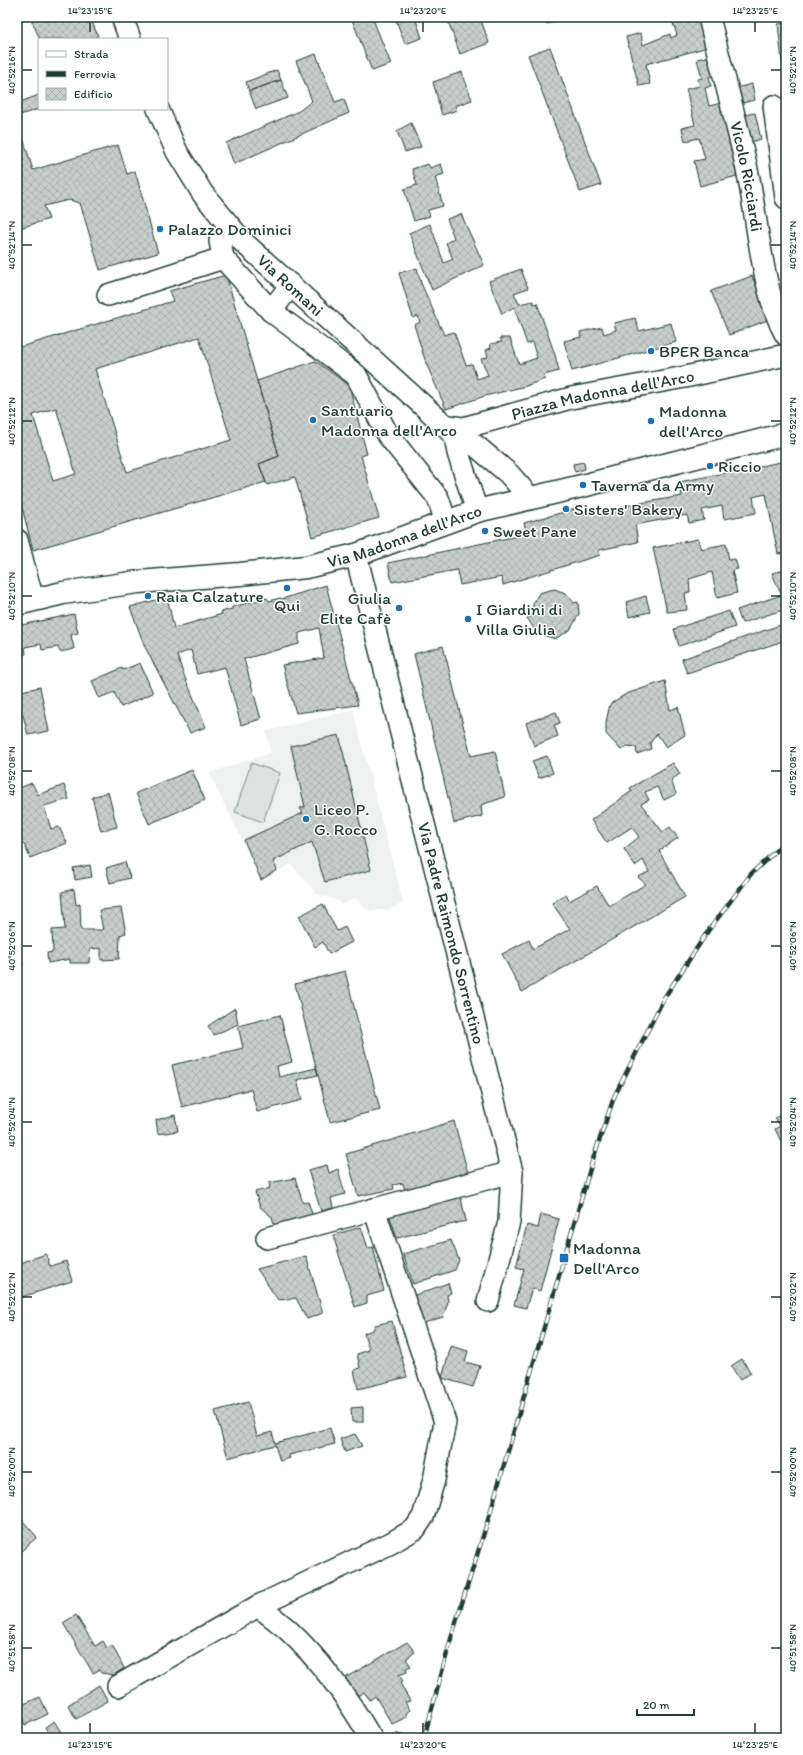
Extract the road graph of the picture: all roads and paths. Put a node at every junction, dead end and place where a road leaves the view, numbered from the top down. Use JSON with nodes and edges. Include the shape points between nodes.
{"nodes":[{"id":1,"x":122,"y":17,"type":"edge"},
{"id":2,"x":709,"y":17,"type":"edge"},
{"id":3,"x":130,"y":38,"type":"edge"},
{"id":4,"x":774,"y":106,"type":"dead end"},
{"id":5,"x":158,"y":110,"type":"edge"},
{"id":6,"x":786,"y":198,"type":"edge"},
{"id":7,"x":229,"y":226,"type":"junction"},
{"id":8,"x":223,"y":258,"type":"junction"},
{"id":9,"x":291,"y":285,"type":"junction"},
{"id":10,"x":108,"y":295,"type":"dead end"},
{"id":11,"x":271,"y":311,"type":"junction"},
{"id":12,"x":786,"y":335,"type":"edge"},
{"id":13,"x":786,"y":355,"type":"edge"},
{"id":14,"x":450,"y":431,"type":"junction"},
{"id":15,"x":786,"y":434,"type":"edge"},
{"id":16,"x":530,"y":498,"type":"junction"},
{"id":17,"x":477,"y":511,"type":"junction"},
{"id":18,"x":446,"y":522,"type":"junction"},
{"id":19,"x":17,"y":540,"type":"edge"},
{"id":20,"x":356,"y":555,"type":"junction"},
{"id":21,"x":25,"y":602,"type":"edge"},
{"id":22,"x":512,"y":1172,"type":"junction"},
{"id":23,"x":374,"y":1209,"type":"junction"},
{"id":24,"x":267,"y":1238,"type":"dead end"},
{"id":25,"x":488,"y":1301,"type":"dead end"},
{"id":26,"x":258,"y":1606,"type":"junction"},
{"id":27,"x":118,"y":1686,"type":"dead end"},
{"id":28,"x":371,"y":1738,"type":"edge"}],
"edges":[{"from":1,"to":3,"type":"street"},
{"from":2,"to":12,"type":"street","name":"Vicolo Ricciardi","via":[[749,178],[767,280],[780,324]]},
{"from":4,"to":6,"type":"street"},
{"from":5,"to":7,"type":"street","name":"Via Romani","via":[[177,152],[203,194]]},
{"from":7,"to":8,"type":"street","via":[[220,241]]},
{"from":7,"to":9,"type":"street","name":"Via Romani"},
{"from":8,"to":10,"type":"street"},
{"from":8,"to":11,"type":"street"},
{"from":9,"to":11,"type":"street"},
{"from":9,"to":14,"type":"street","name":"Via Romani"},
{"from":11,"to":18,"type":"street","via":[[356,374],[388,435],[438,498]]},
{"from":13,"to":14,"type":"street","name":"Piazza Madonna dell'Arco","via":[[571,398]]},
{"from":14,"to":16,"type":"street","name":"Via Romani","via":[[476,446],[509,474]]},
{"from":14,"to":17,"type":"street"},
{"from":15,"to":16,"type":"main road","name":"Via Madonna dell'Arco"},
{"from":16,"to":17,"type":"main road","name":"Via Madonna dell'Arco"},
{"from":17,"to":18,"type":"main road","name":"Via Madonna dell'Arco"},
{"from":18,"to":20,"type":"main road","name":"Via Madonna dell'Arco"},
{"from":19,"to":21,"type":"street"},
{"from":20,"to":21,"type":"main road","name":"Via Madonna dell'Arco","via":[[306,567],[138,582],[63,593]]},
{"from":20,"to":22,"type":"street","name":"Via Padre Raimondo Sorrentino"},
{"from":22,"to":23,"type":"street"},
{"from":22,"to":25,"type":"street","name":"Via Padre Raimondo Sorrentino","via":[[509,1222]]},
{"from":23,"to":24,"type":"street"},
{"from":23,"to":26,"type":"street","via":[[445,1422],[434,1480],[423,1517],[415,1529]]},
{"from":26,"to":27,"type":"street"},
{"from":26,"to":28,"type":"street","via":[[289,1631],[313,1656],[345,1697]]}]}
